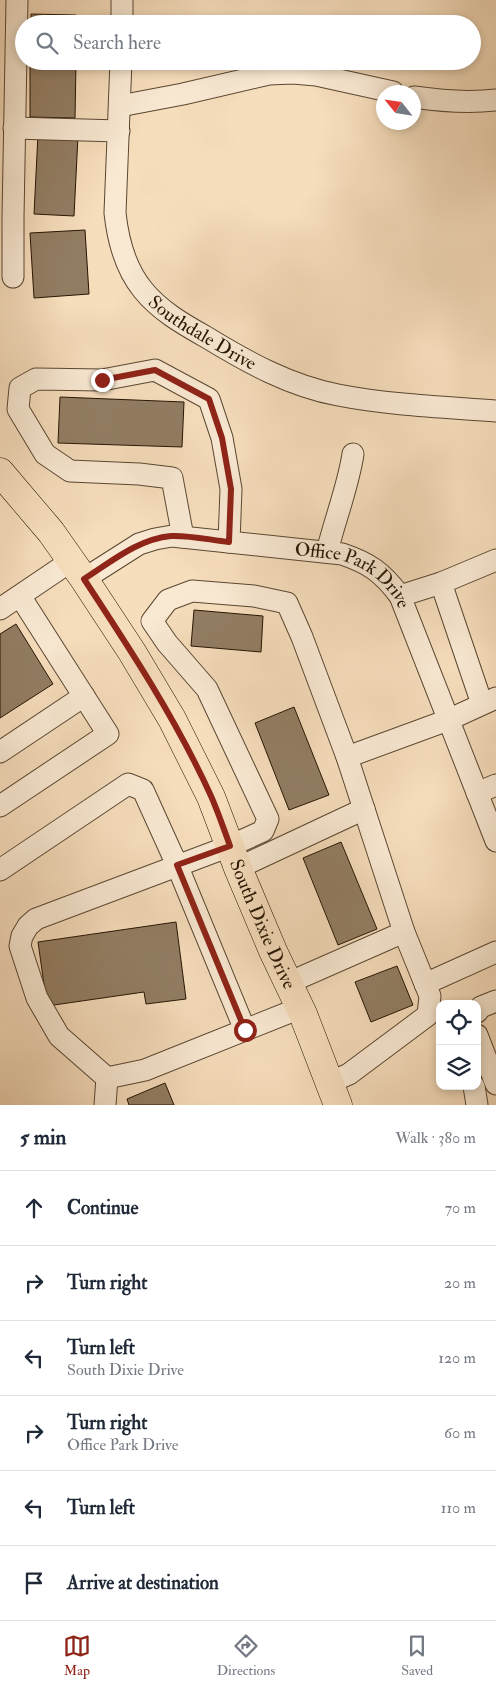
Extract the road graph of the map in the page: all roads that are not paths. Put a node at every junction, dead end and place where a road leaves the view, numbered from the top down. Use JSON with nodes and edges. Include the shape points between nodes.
{"nodes":[{"id":1,"x":17,"y":0,"type":"edge"},
{"id":2,"x":122,"y":0,"type":"edge"},
{"id":3,"x":17,"y":15,"type":"edge"},
{"id":4,"x":122,"y":15,"type":"edge"},
{"id":5,"x":15,"y":70,"type":"edge"},
{"id":6,"x":121,"y":70,"type":"edge"},
{"id":7,"x":376,"y":88,"type":"edge"},
{"id":8,"x":421,"y":98,"type":"edge"},
{"id":9,"x":496,"y":100,"type":"edge"},
{"id":10,"x":120,"y":106,"type":"junction"},
{"id":11,"x":14,"y":128,"type":"junction"},
{"id":12,"x":119,"y":131,"type":"junction"},
{"id":13,"x":13,"y":277,"type":"dead end"},
{"id":14,"x":496,"y":411,"type":"edge"},
{"id":15,"x":353,"y":454,"type":"dead end"},
{"id":16,"x":0,"y":472,"type":"edge"},
{"id":17,"x":183,"y":537,"type":"junction"},
{"id":18,"x":229,"y":542,"type":"junction"},
{"id":19,"x":327,"y":552,"type":"junction"},
{"id":20,"x":496,"y":560,"type":"edge"},
{"id":21,"x":78,"y":570,"type":"junction"},
{"id":22,"x":441,"y":583,"type":"junction"},
{"id":23,"x":20,"y":596,"type":"junction"},
{"id":24,"x":400,"y":596,"type":"junction"},
{"id":25,"x":0,"y":609,"type":"edge"},
{"id":26,"x":84,"y":696,"type":"junction"},
{"id":27,"x":489,"y":701,"type":"edge"},
{"id":28,"x":448,"y":720,"type":"junction"},
{"id":29,"x":0,"y":752,"type":"edge"},
{"id":30,"x":347,"y":757,"type":"junction"},
{"id":31,"x":486,"y":789,"type":"edge"},
{"id":32,"x":0,"y":806,"type":"edge"},
{"id":33,"x":364,"y":809,"type":"junction"},
{"id":34,"x":496,"y":841,"type":"edge"},
{"id":35,"x":234,"y":857,"type":"junction"},
{"id":36,"x":177,"y":865,"type":"junction"},
{"id":37,"x":0,"y":870,"type":"edge"},
{"id":38,"x":404,"y":932,"type":"junction"},
{"id":39,"x":496,"y":952,"type":"edge"},
{"id":40,"x":288,"y":983,"type":"junction"},
{"id":41,"x":425,"y":984,"type":"junction"},
{"id":42,"x":496,"y":1001,"type":"edge"},
{"id":43,"x":481,"y":1007,"type":"edge"},
{"id":44,"x":300,"y":1008,"type":"junction"},
{"id":45,"x":434,"y":1023,"type":"edge"},
{"id":46,"x":245,"y":1030,"type":"junction"},
{"id":47,"x":481,"y":1045,"type":"edge"},
{"id":48,"x":107,"y":1078,"type":"junction"},
{"id":49,"x":496,"y":1084,"type":"edge"},
{"id":50,"x":475,"y":1090,"type":"edge"},
{"id":51,"x":333,"y":1094,"type":"edge"},
{"id":52,"x":105,"y":1105,"type":"edge"},
{"id":53,"x":477,"y":1105,"type":"edge"}],
"edges":[{"from":1,"to":3,"type":"street"},
{"from":2,"to":4,"type":"street"},
{"from":5,"to":11,"type":"street"},
{"from":6,"to":10,"type":"street","name":"Southdale Drive"},
{"from":7,"to":10,"type":"street","via":[[316,75],[269,74]]},
{"from":8,"to":9,"type":"street","via":[[474,103]]},
{"from":10,"to":12,"type":"street","name":"Southdale Drive"},
{"from":11,"to":12,"type":"street"},
{"from":11,"to":13,"type":"street"},
{"from":12,"to":14,"type":"street","name":"Southdale Drive","via":[[117,233],[131,272],[156,305],[172,318],[277,376],[306,387],[376,400]]},
{"from":15,"to":19,"type":"street"},
{"from":16,"to":21,"type":"main road","name":"South Dixie Drive","via":[[51,532]]},
{"from":17,"to":18,"type":"street","name":"Office Park Drive"},
{"from":17,"to":18,"type":"street","via":[[172,478],[70,472],[45,454],[18,408],[20,388],[36,379],[102,380],[155,370],[209,399],[222,438],[231,489]]},
{"from":17,"to":21,"type":"street","name":"Office Park Drive","via":[[172,536],[139,544]]},
{"from":18,"to":19,"type":"street","name":"Office Park Drive"},
{"from":19,"to":24,"type":"street","name":"Office Park Drive","via":[[362,561],[377,570]]},
{"from":20,"to":22,"type":"street"},
{"from":21,"to":23,"type":"street","name":"Office Park Drive"},
{"from":21,"to":35,"type":"main road","name":"South Dixie Drive","via":[[172,720],[211,797]]},
{"from":22,"to":24,"type":"street"},
{"from":22,"to":27,"type":"street"},
{"from":23,"to":25,"type":"street","name":"Office Park Drive"},
{"from":23,"to":26,"type":"street"},
{"from":24,"to":28,"type":"street","name":"Office Park Drive"},
{"from":26,"to":29,"type":"street"},
{"from":26,"to":32,"type":"street","via":[[108,734]]},
{"from":27,"to":28,"type":"street"},
{"from":28,"to":30,"type":"street"},
{"from":28,"to":31,"type":"street","name":"Office Park Drive"},
{"from":30,"to":33,"type":"street"},
{"from":30,"to":35,"type":"street","via":[[287,603],[254,596],[192,591],[168,600],[152,621],[166,643],[208,689],[268,819],[263,831]]},
{"from":31,"to":34,"type":"street","name":"Office Park Drive"},
{"from":33,"to":35,"type":"street"},
{"from":33,"to":38,"type":"street"},
{"from":35,"to":36,"type":"street"},
{"from":35,"to":40,"type":"main road","name":"South Dixie Drive"},
{"from":36,"to":37,"type":"street","via":[[143,790],[128,784]]},
{"from":36,"to":46,"type":"street"},
{"from":36,"to":48,"type":"street","via":[[36,919],[22,936],[20,946],[37,998],[59,1036]]},
{"from":38,"to":40,"type":"street"},
{"from":38,"to":41,"type":"street"},
{"from":39,"to":41,"type":"street"},
{"from":40,"to":44,"type":"main road","name":"South Dixie Drive"},
{"from":41,"to":45,"type":"street"},
{"from":42,"to":43,"type":"street"},
{"from":44,"to":46,"type":"street"},
{"from":44,"to":51,"type":"main road","name":"South Dixie Drive"},
{"from":45,"to":51,"type":"street","via":[[349,1074]]},
{"from":46,"to":48,"type":"street","via":[[145,1070]]},
{"from":47,"to":49,"type":"street"},
{"from":48,"to":52,"type":"street"},
{"from":50,"to":53,"type":"street"}]}
